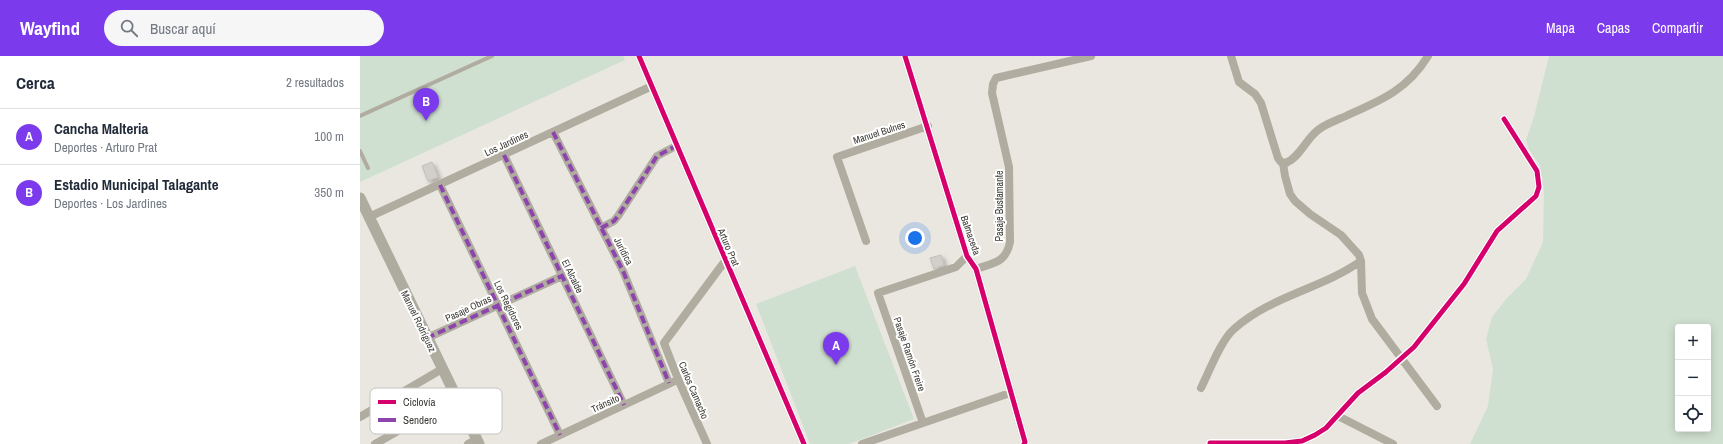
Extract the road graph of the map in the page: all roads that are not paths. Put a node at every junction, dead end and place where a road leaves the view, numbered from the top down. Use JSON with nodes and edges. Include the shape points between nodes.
{"nodes":[{"id":1,"x":492,"y":56,"type":"edge"},
{"id":2,"x":639,"y":56,"type":"edge"},
{"id":3,"x":905,"y":56,"type":"edge"},
{"id":4,"x":1091,"y":56,"type":"edge"},
{"id":5,"x":1231,"y":56,"type":"edge"},
{"id":6,"x":1428,"y":56,"type":"edge"},
{"id":7,"x":1069,"y":58,"type":"edge"},
{"id":8,"x":652,"y":86,"type":"junction"},
{"id":9,"x":360,"y":116,"type":"edge"},
{"id":10,"x":1504,"y":119,"type":"dead end"},
{"id":11,"x":928,"y":126,"type":"junction"},
{"id":12,"x":553,"y":132,"type":"junction"},
{"id":13,"x":676,"y":146,"type":"junction"},
{"id":14,"x":360,"y":150,"type":"edge"},
{"id":15,"x":504,"y":155,"type":"junction"},
{"id":16,"x":1283,"y":163,"type":"junction"},
{"id":17,"x":368,"y":168,"type":"dead end"},
{"id":18,"x":440,"y":185,"type":"junction"},
{"id":19,"x":360,"y":198,"type":"edge"},
{"id":20,"x":369,"y":217,"type":"junction"},
{"id":21,"x":601,"y":228,"type":"junction"},
{"id":22,"x":866,"y":241,"type":"dead end"},
{"id":23,"x":967,"y":256,"type":"junction"},
{"id":24,"x":725,"y":261,"type":"junction"},
{"id":25,"x":1361,"y":261,"type":"junction"},
{"id":26,"x":976,"y":270,"type":"junction"},
{"id":27,"x":562,"y":276,"type":"junction"},
{"id":28,"x":498,"y":305,"type":"junction"},
{"id":29,"x":427,"y":338,"type":"junction"},
{"id":30,"x":1402,"y":358,"type":"junction"},
{"id":31,"x":442,"y":369,"type":"junction"},
{"id":32,"x":678,"y":379,"type":"junction"},
{"id":33,"x":669,"y":384,"type":"junction"},
{"id":34,"x":410,"y":388,"type":"edge"},
{"id":35,"x":451,"y":388,"type":"edge"},
{"id":36,"x":1201,"y":388,"type":"dead end"},
{"id":37,"x":1010,"y":393,"type":"junction"},
{"id":38,"x":624,"y":405,"type":"junction"},
{"id":39,"x":1437,"y":406,"type":"dead end"},
{"id":40,"x":370,"y":411,"type":"edge"},
{"id":41,"x":1338,"y":416,"type":"junction"},
{"id":42,"x":360,"y":417,"type":"edge"},
{"id":43,"x":923,"y":423,"type":"junction"},
{"id":44,"x":393,"y":434,"type":"edge"},
{"id":45,"x":560,"y":435,"type":"junction"},
{"id":46,"x":1210,"y":443,"type":"dead end"},
{"id":47,"x":1293,"y":443,"type":"edge"},
{"id":48,"x":375,"y":444,"type":"edge"},
{"id":49,"x":541,"y":444,"type":"edge"},
{"id":50,"x":707,"y":444,"type":"edge"},
{"id":51,"x":804,"y":444,"type":"edge"},
{"id":52,"x":862,"y":444,"type":"edge"},
{"id":53,"x":1024,"y":444,"type":"edge"},
{"id":54,"x":1393,"y":444,"type":"edge"}],
"edges":[{"from":1,"to":9,"type":"lane"},
{"from":2,"to":8,"type":"street","name":"Arturo Prat"},
{"from":3,"to":11,"type":"street","name":"Balmaceda"},
{"from":4,"to":7,"type":"street"},
{"from":5,"to":16,"type":"street","via":[[1238,82],[1255,94],[1261,103],[1278,158]]},
{"from":6,"to":16,"type":"street","via":[[1398,90],[1322,127],[1289,162]]},
{"from":7,"to":26,"type":"street","name":"Pasaje Bustamante","via":[[996,78],[993,84],[992,93],[1009,167],[1010,242],[1005,257]]},
{"from":8,"to":12,"type":"street","name":"Los Jardines"},
{"from":8,"to":13,"type":"street","name":"Arturo Prat"},
{"from":10,"to":30,"type":"street","via":[[1537,171],[1539,187],[1536,196],[1497,231],[1464,284],[1414,347]]},
{"from":11,"to":22,"type":"street","name":"Manuel Bulnes","via":[[836,157]]},
{"from":11,"to":23,"type":"street","name":"Balmaceda"},
{"from":12,"to":15,"type":"street","name":"Los Jardines"},
{"from":12,"to":21,"type":"street","name":"Jurídica"},
{"from":13,"to":21,"type":"street","via":[[657,156],[618,216]]},
{"from":13,"to":24,"type":"street","name":"Arturo Prat"},
{"from":14,"to":17,"type":"lane"},
{"from":15,"to":18,"type":"street","name":"Los Jardines"},
{"from":15,"to":27,"type":"street","name":"El Alcalde"},
{"from":16,"to":25,"type":"street","via":[[1294,201],[1341,235],[1359,255]]},
{"from":18,"to":20,"type":"street","name":"Los Jardines"},
{"from":18,"to":28,"type":"street","name":"Los Regidores"},
{"from":19,"to":20,"type":"street","name":"Manuel Rodríguez"},
{"from":20,"to":29,"type":"street","name":"Manuel Rodríguez"},
{"from":21,"to":33,"type":"street","name":"Jurídica","via":[[623,271]]},
{"from":23,"to":26,"type":"street","name":"Balmaceda"},
{"from":23,"to":43,"type":"street","name":"Pasaje Ramón Freire","via":[[956,268],[878,293]]},
{"from":24,"to":32,"type":"street","name":"Carlos Camacho","via":[[664,343]]},
{"from":24,"to":51,"type":"street","name":"Arturo Prat"},
{"from":25,"to":30,"type":"street","via":[[1361,285],[1368,310]]},
{"from":25,"to":36,"type":"street","via":[[1345,272],[1272,303],[1233,329]]},
{"from":26,"to":37,"type":"street","name":"Balmaceda"},
{"from":27,"to":28,"type":"street","name":"Pasaje Obras"},
{"from":27,"to":38,"type":"street","name":"El Alcalde"},
{"from":28,"to":29,"type":"street","name":"Pasaje Obras"},
{"from":28,"to":45,"type":"street","name":"Los Regidores"},
{"from":29,"to":31,"type":"street","name":"Manuel Rodríguez"},
{"from":30,"to":39,"type":"street"},
{"from":30,"to":41,"type":"street","via":[[1358,393]]},
{"from":31,"to":34,"type":"street"},
{"from":31,"to":35,"type":"street","name":"Manuel Rodríguez"},
{"from":32,"to":33,"type":"street","name":"Tránsito"},
{"from":32,"to":50,"type":"street","name":"Carlos Camacho"},
{"from":33,"to":38,"type":"street","name":"Tránsito"},
{"from":37,"to":43,"type":"street"},
{"from":37,"to":53,"type":"street","name":"Balmaceda"},
{"from":38,"to":45,"type":"street","name":"Tránsito"},
{"from":40,"to":42,"type":"street"},
{"from":41,"to":47,"type":"street","via":[[1315,435]]},
{"from":41,"to":54,"type":"street"},
{"from":43,"to":52,"type":"street"},
{"from":44,"to":48,"type":"street"},
{"from":45,"to":49,"type":"street","name":"Tránsito"},
{"from":46,"to":47,"type":"street"}]}
